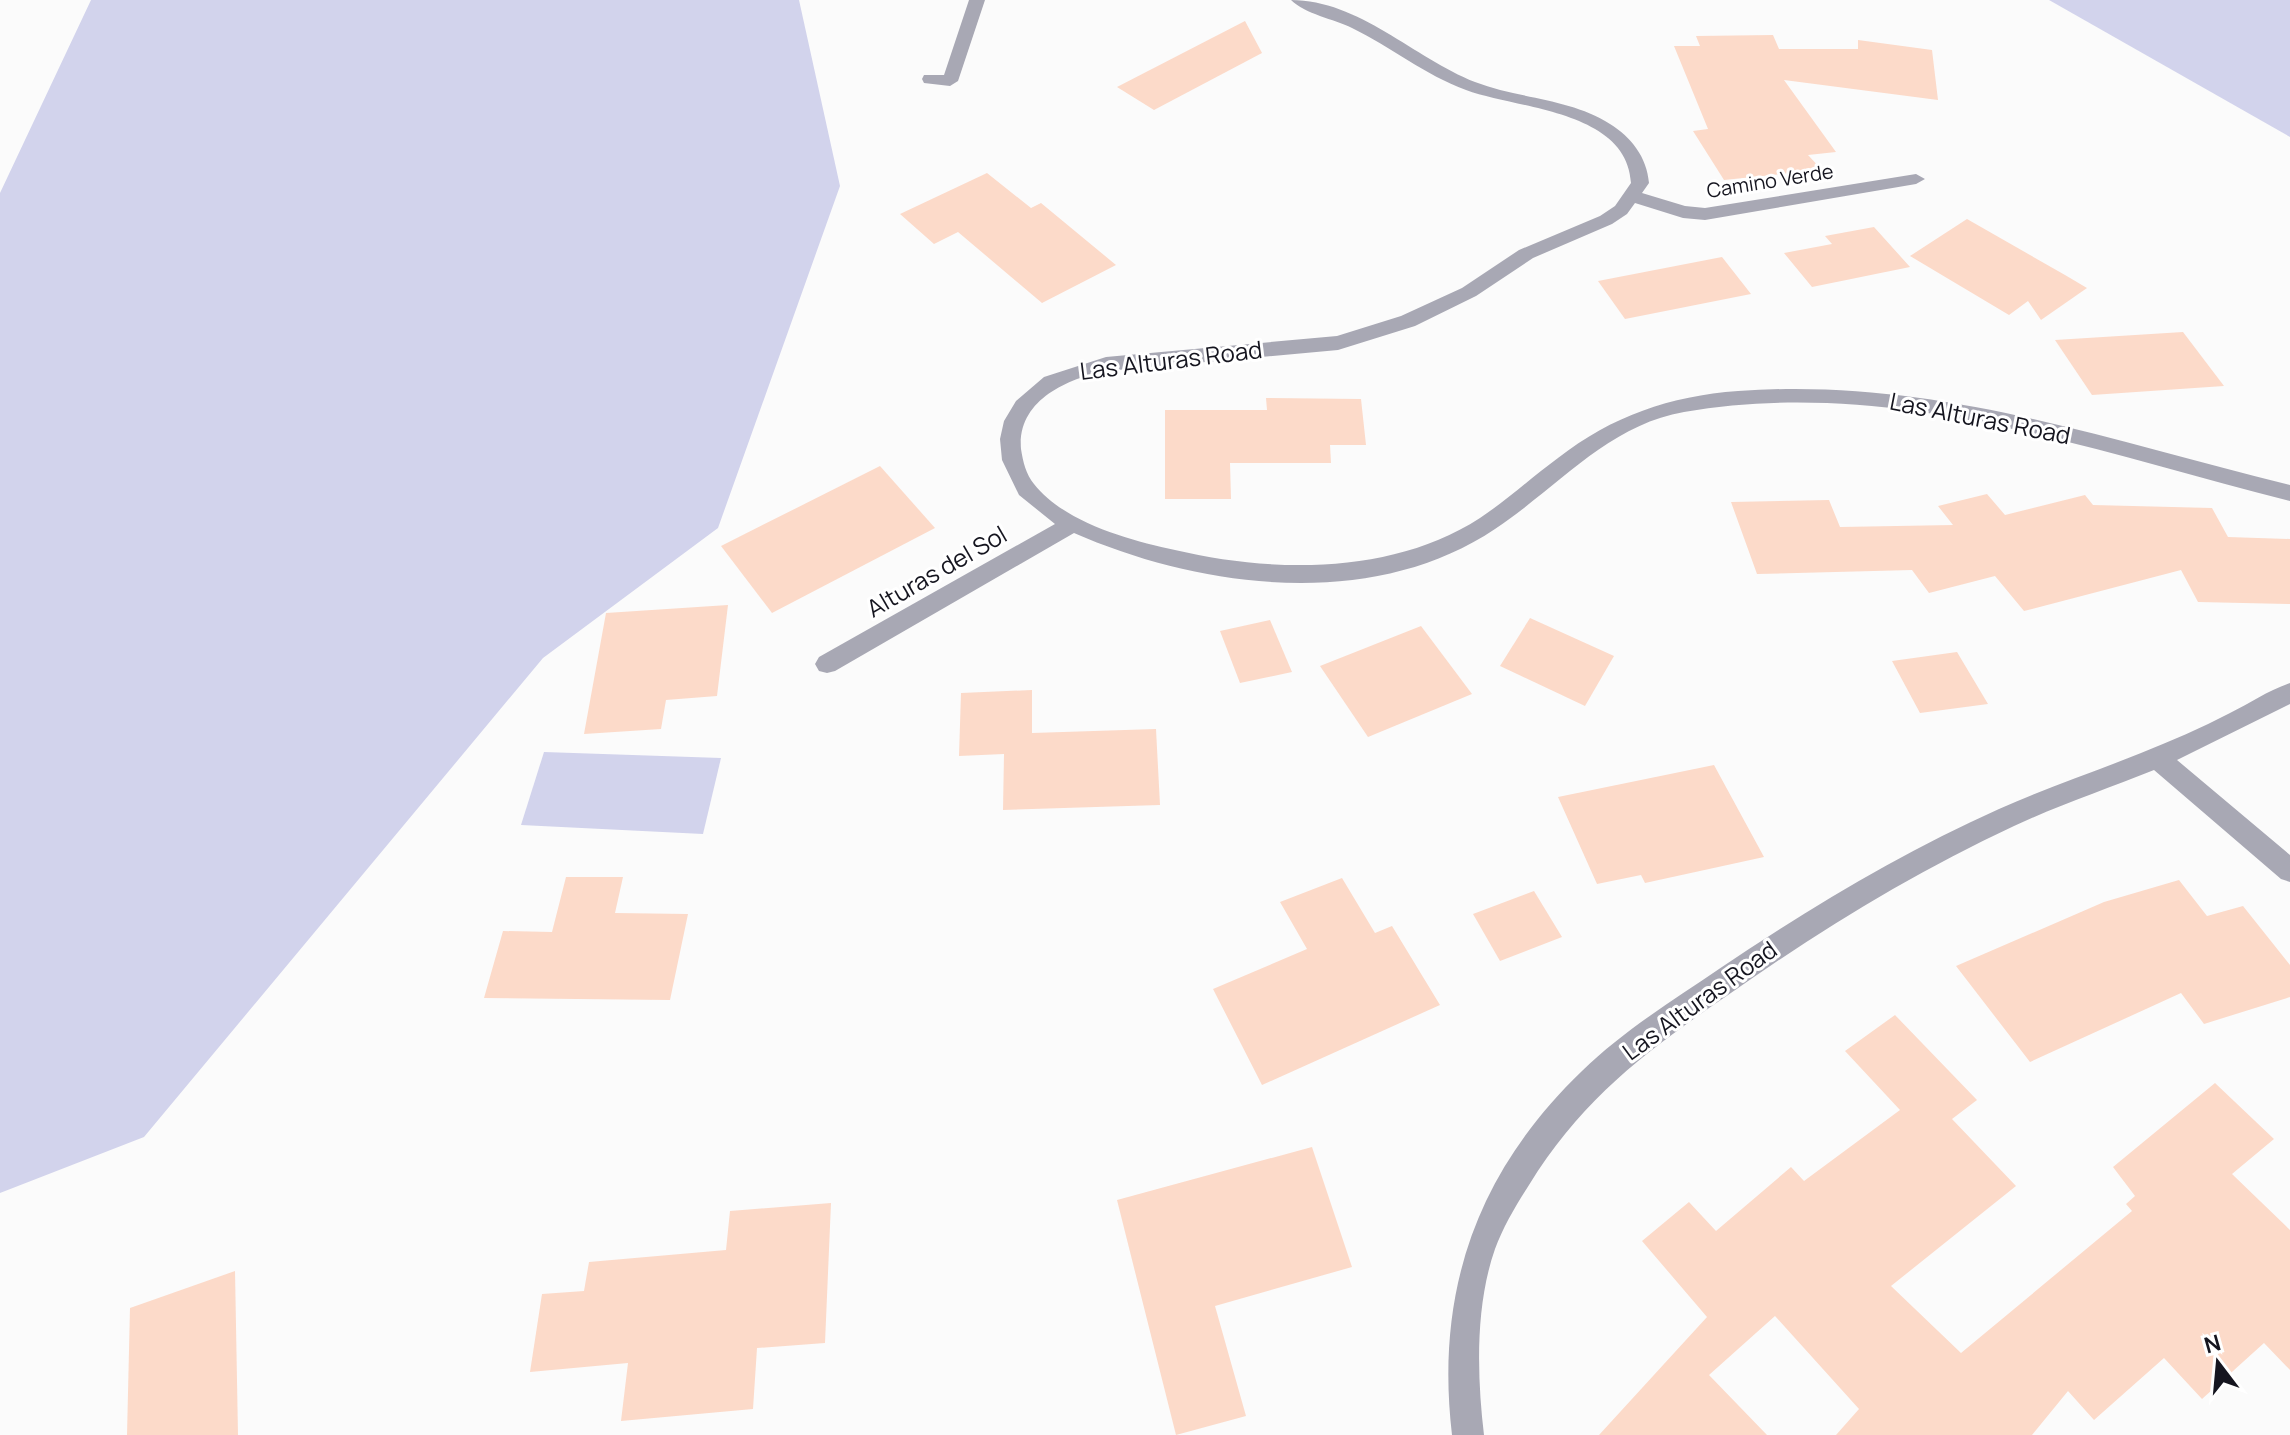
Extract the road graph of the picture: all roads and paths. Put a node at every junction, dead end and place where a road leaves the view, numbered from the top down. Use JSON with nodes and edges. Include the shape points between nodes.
{"nodes":[{"id":1,"x":977,"y":0,"type":"edge"},
{"id":2,"x":1299,"y":0,"type":"edge"},
{"id":3,"x":930,"y":79,"type":"dead end"},
{"id":4,"x":1916,"y":179,"type":"dead end"},
{"id":5,"x":1633,"y":196,"type":"junction"},
{"id":6,"x":2290,"y":493,"type":"edge"},
{"id":7,"x":1073,"y":524,"type":"junction"},
{"id":8,"x":827,"y":664,"type":"dead end"},
{"id":9,"x":2290,"y":693,"type":"edge"},
{"id":10,"x":2157,"y":758,"type":"junction"},
{"id":11,"x":2290,"y":871,"type":"edge"},
{"id":12,"x":1468,"y":1435,"type":"edge"}],
"edges":[{"from":1,"to":3,"type":"street","via":[[950,81]]},
{"from":2,"to":5,"type":"street","via":[[1471,87],[1601,125],[1637,160],[1640,183]]},
{"from":4,"to":5,"type":"street","name":"Camino Verde","via":[[1705,214]]},
{"from":5,"to":7,"type":"street","name":"Las Alturas Road","via":[[1606,220],[1526,254],[1469,292],[1408,321],[1338,343],[1084,367],[1047,384],[1031,396],[1013,424],[1012,462],[1032,498]]},
{"from":6,"to":7,"type":"street","name":"Las Alturas Road","via":[[1961,410],[1812,395],[1715,400],[1631,420],[1596,438],[1483,527],[1431,552],[1370,568],[1303,574],[1237,570],[1134,549]]},
{"from":7,"to":8,"type":"street","name":"Alturas del Sol"},
{"from":9,"to":10,"type":"street","name":"Las Alturas Road"},
{"from":10,"to":11,"type":"street"},
{"from":10,"to":12,"type":"street","name":"Las Alturas Road","via":[[2046,801],[1880,880],[1806,924],[1648,1035],[1579,1095],[1521,1169],[1481,1245],[1466,1344]]}]}
